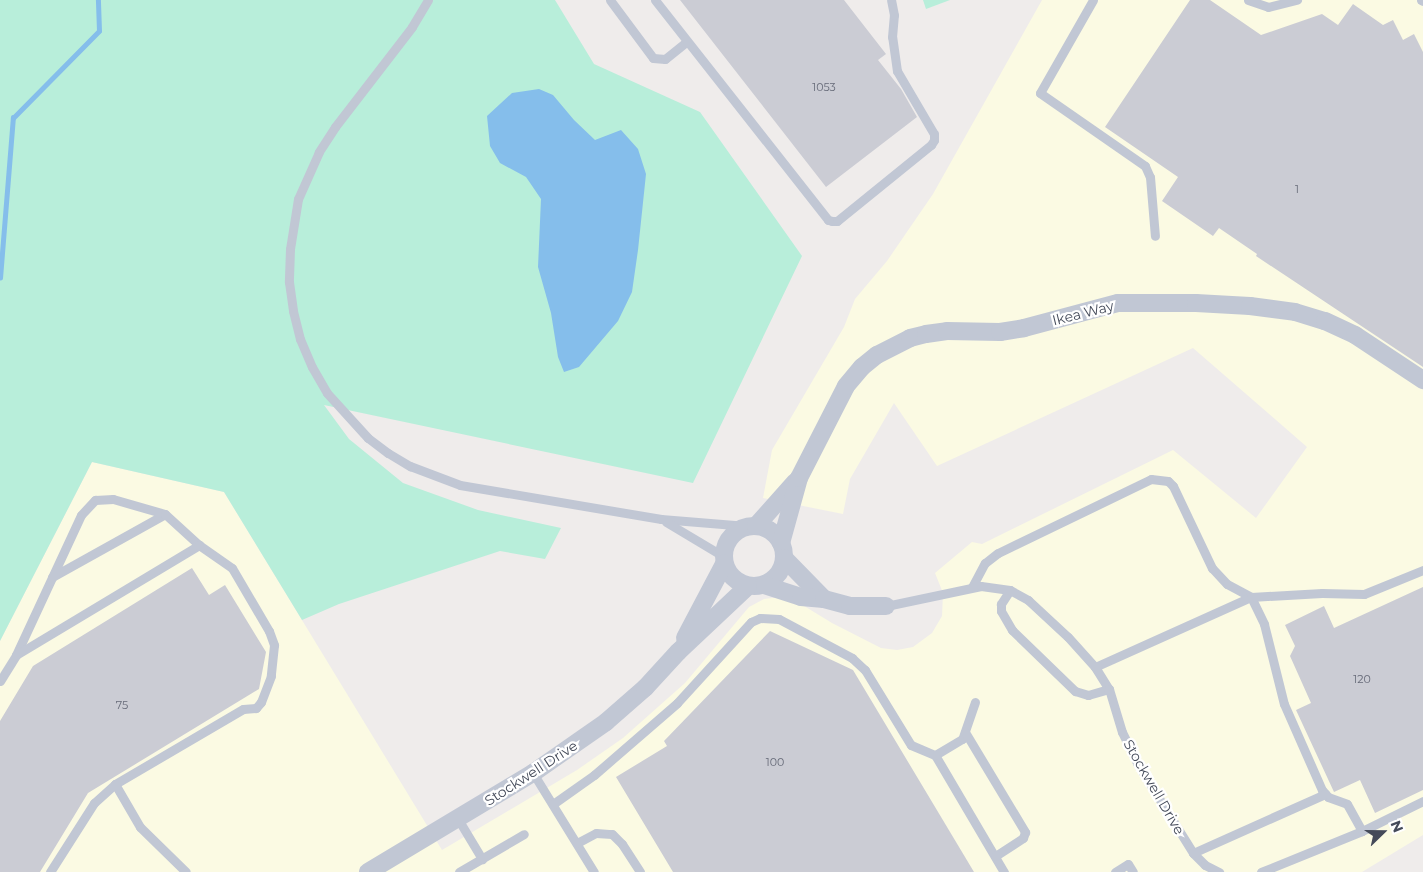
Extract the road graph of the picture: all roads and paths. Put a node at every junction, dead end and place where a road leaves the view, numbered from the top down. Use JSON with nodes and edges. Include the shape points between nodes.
{"nodes":[{"id":1,"x":428,"y":0,"type":"edge"},
{"id":2,"x":610,"y":0,"type":"edge"},
{"id":3,"x":654,"y":0,"type":"edge"},
{"id":4,"x":892,"y":0,"type":"edge"},
{"id":5,"x":1093,"y":0,"type":"edge"},
{"id":6,"x":1248,"y":0,"type":"edge"},
{"id":7,"x":1297,"y":0,"type":"edge"},
{"id":8,"x":687,"y":41,"type":"junction"},
{"id":9,"x":1154,"y":236,"type":"dead end"},
{"id":10,"x":1423,"y":380,"type":"edge"},
{"id":11,"x":799,"y":478,"type":"junction"},
{"id":12,"x":165,"y":514,"type":"junction"},
{"id":13,"x":661,"y":519,"type":"junction"},
{"id":14,"x":751,"y":526,"type":"junction"},
{"id":15,"x":199,"y":545,"type":"junction"},
{"id":16,"x":783,"y":551,"type":"junction"},
{"id":17,"x":724,"y":560,"type":"junction"},
{"id":18,"x":1423,"y":570,"type":"edge"},
{"id":19,"x":52,"y":577,"type":"junction"},
{"id":20,"x":756,"y":585,"type":"junction"},
{"id":21,"x":972,"y":587,"type":"junction"},
{"id":22,"x":1010,"y":590,"type":"junction"},
{"id":23,"x":1251,"y":597,"type":"junction"},
{"id":24,"x":824,"y":600,"type":"junction"},
{"id":25,"x":886,"y":606,"type":"joint"},
{"id":26,"x":678,"y":652,"type":"junction"},
{"id":27,"x":16,"y":655,"type":"junction"},
{"id":28,"x":1095,"y":667,"type":"junction"},
{"id":29,"x":0,"y":681,"type":"edge"},
{"id":30,"x":1109,"y":689,"type":"junction"},
{"id":31,"x":975,"y":702,"type":"dead end"},
{"id":32,"x":965,"y":732,"type":"junction"},
{"id":33,"x":935,"y":755,"type":"junction"},
{"id":34,"x":532,"y":774,"type":"junction"},
{"id":35,"x":115,"y":784,"type":"junction"},
{"id":36,"x":1325,"y":794,"type":"junction"},
{"id":37,"x":1423,"y":801,"type":"edge"},
{"id":38,"x":553,"y":804,"type":"junction"},
{"id":39,"x":458,"y":819,"type":"junction"},
{"id":40,"x":1362,"y":831,"type":"junction"},
{"id":41,"x":524,"y":834,"type":"dead end"},
{"id":42,"x":577,"y":843,"type":"junction"},
{"id":43,"x":1193,"y":853,"type":"junction"},
{"id":44,"x":995,"y":856,"type":"junction"},
{"id":45,"x":482,"y":859,"type":"junction"},
{"id":46,"x":1130,"y":868,"type":"edge"},
{"id":47,"x":50,"y":872,"type":"edge"},
{"id":48,"x":186,"y":872,"type":"edge"},
{"id":49,"x":368,"y":872,"type":"edge"},
{"id":50,"x":460,"y":872,"type":"edge"},
{"id":51,"x":594,"y":872,"type":"edge"},
{"id":52,"x":640,"y":872,"type":"edge"},
{"id":53,"x":1004,"y":872,"type":"edge"},
{"id":54,"x":1115,"y":872,"type":"edge"},
{"id":55,"x":1219,"y":872,"type":"edge"},
{"id":56,"x":1262,"y":872,"type":"edge"}],
"edges":[{"from":1,"to":13,"type":"lane","via":[[412,27],[319,152],[298,199],[290,249],[289,282],[300,339],[312,367],[327,393],[368,438],[419,470],[460,485],[489,491]]},
{"from":2,"to":8,"type":"lane","via":[[654,58],[665,60]]},
{"from":3,"to":8,"type":"lane"},
{"from":4,"to":8,"type":"lane","via":[[892,37],[897,71],[934,134],[934,140],[931,146],[837,221],[828,220]]},
{"from":5,"to":9,"type":"lane","via":[[1040,93],[1148,170]]},
{"from":6,"to":7,"type":"lane","via":[[1268,7]]},
{"from":10,"to":11,"type":"street","name":"Ikea Way","via":[[1355,335],[1325,320],[1250,306],[1118,304],[1000,332],[926,334],[893,346],[862,367],[839,397]]},
{"from":11,"to":14,"type":"street","name":"Ikea Way"},
{"from":11,"to":16,"type":"street","name":"Ikea Way"},
{"from":12,"to":15,"type":"lane"},
{"from":12,"to":19,"type":"lane"},
{"from":12,"to":19,"type":"lane","via":[[112,499],[95,500],[81,515]]},
{"from":13,"to":14,"type":"lane"},
{"from":13,"to":17,"type":"lane"},
{"from":14,"to":16,"type":"street","via":[[768,529]]},
{"from":14,"to":17,"type":"street","via":[[730,537]]},
{"from":15,"to":27,"type":"lane"},
{"from":15,"to":35,"type":"lane","via":[[232,568],[269,630],[274,645],[269,681],[256,708],[243,709]]},
{"from":16,"to":20,"type":"street","via":[[778,574]]},
{"from":16,"to":24,"type":"street"},
{"from":17,"to":20,"type":"street","via":[[731,576]]},
{"from":17,"to":26,"type":"street","name":"Stockwell Drive"},
{"from":18,"to":23,"type":"lane","via":[[1364,594]]},
{"from":19,"to":27,"type":"lane"},
{"from":20,"to":24,"type":"street","name":"Stockwell Drive"},
{"from":20,"to":26,"type":"street","name":"Stockwell Drive"},
{"from":21,"to":22,"type":"lane","name":"Stockwell Drive"},
{"from":21,"to":23,"type":"lane","via":[[985,563],[998,553],[1159,478],[1168,481],[1178,493],[1212,568],[1227,584]]},
{"from":21,"to":25,"type":"lane","name":"Stockwell Drive"},
{"from":22,"to":28,"type":"lane","name":"Stockwell Drive","via":[[1043,613]]},
{"from":22,"to":30,"type":"lane","via":[[1001,604],[1001,611],[1012,630],[1075,691],[1088,695]]},
{"from":23,"to":28,"type":"lane"},
{"from":23,"to":36,"type":"lane","via":[[1264,624],[1284,704]]},
{"from":24,"to":25,"type":"street","name":"Stockwell Drive","via":[[858,607]]},
{"from":26,"to":34,"type":"street","name":"Stockwell Drive","via":[[620,711]]},
{"from":27,"to":29,"type":"lane"},
{"from":28,"to":30,"type":"lane","name":"Stockwell Drive"},
{"from":30,"to":43,"type":"lane","name":"Stockwell Drive","via":[[1128,745]]},
{"from":31,"to":32,"type":"lane"},
{"from":32,"to":33,"type":"lane","via":[[962,739]]},
{"from":32,"to":44,"type":"lane","via":[[1025,832],[1023,838]]},
{"from":33,"to":38,"type":"lane","via":[[911,745],[865,670],[852,658],[779,619],[760,618],[751,622],[677,703],[594,775]]},
{"from":33,"to":44,"type":"lane"},
{"from":34,"to":38,"type":"lane"},
{"from":34,"to":39,"type":"street","name":"Stockwell Drive"},
{"from":35,"to":47,"type":"lane","via":[[94,803]]},
{"from":35,"to":48,"type":"lane","via":[[140,827]]},
{"from":36,"to":40,"type":"lane","via":[[1347,804]]},
{"from":36,"to":43,"type":"lane"},
{"from":37,"to":40,"type":"lane"},
{"from":38,"to":42,"type":"lane"},
{"from":39,"to":45,"type":"lane"},
{"from":39,"to":49,"type":"street","name":"Stockwell Drive"},
{"from":40,"to":56,"type":"lane"},
{"from":41,"to":45,"type":"lane"},
{"from":42,"to":51,"type":"lane"},
{"from":42,"to":52,"type":"lane","via":[[596,833],[612,834]]},
{"from":43,"to":55,"type":"lane","name":"Stockwell Drive","via":[[1205,865]]},
{"from":44,"to":53,"type":"lane"},
{"from":45,"to":50,"type":"lane"},
{"from":46,"to":54,"type":"lane"}]}
